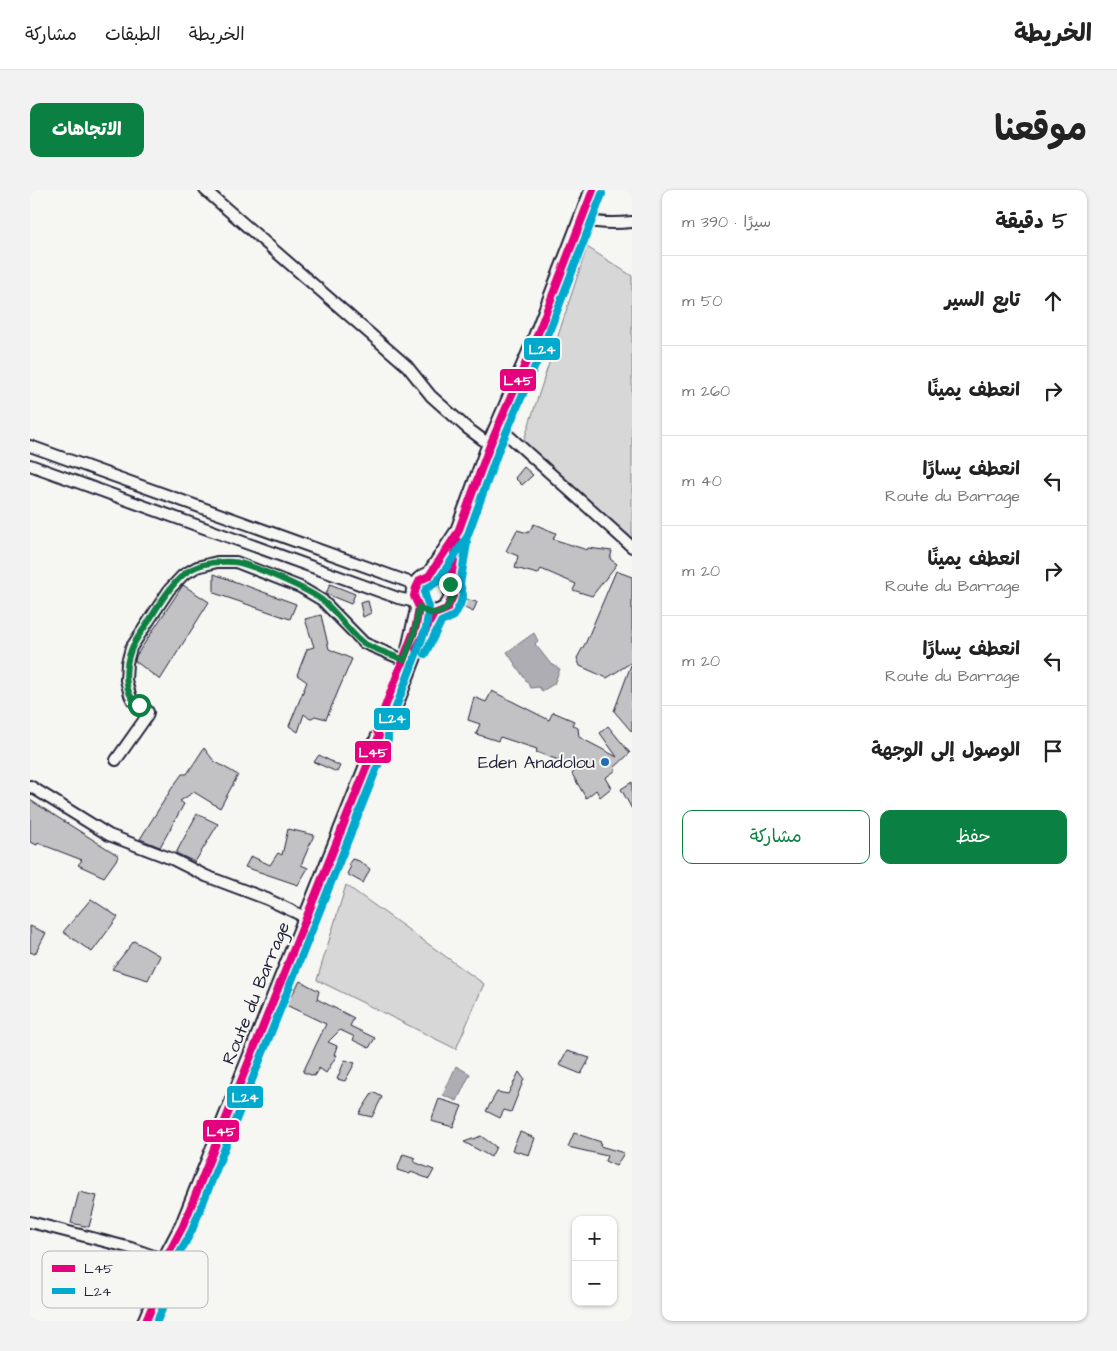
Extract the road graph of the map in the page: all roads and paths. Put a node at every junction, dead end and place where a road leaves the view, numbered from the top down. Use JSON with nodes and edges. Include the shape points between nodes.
{"nodes":[{"id":1,"x":205,"y":190,"type":"edge"},
{"id":2,"x":593,"y":190,"type":"edge"},
{"id":3,"x":582,"y":219,"type":"junction"},
{"id":4,"x":632,"y":222,"type":"edge"},
{"id":5,"x":499,"y":427,"type":"junction"},
{"id":6,"x":490,"y":445,"type":"junction"},
{"id":7,"x":30,"y":446,"type":"edge"},
{"id":8,"x":30,"y":465,"type":"edge"},
{"id":9,"x":458,"y":532,"type":"junction"},
{"id":10,"x":632,"y":547,"type":"edge"},
{"id":11,"x":430,"y":576,"type":"junction"},
{"id":12,"x":450,"y":584,"type":"junction"},
{"id":13,"x":417,"y":585,"type":"junction"},
{"id":14,"x":417,"y":604,"type":"junction"},
{"id":15,"x":434,"y":614,"type":"junction"},
{"id":16,"x":404,"y":660,"type":"junction"},
{"id":17,"x":379,"y":736,"type":"junction"},
{"id":18,"x":116,"y":760,"type":"dead end"},
{"id":19,"x":30,"y":786,"type":"edge"},
{"id":20,"x":307,"y":918,"type":"junction"},
{"id":21,"x":30,"y":1222,"type":"edge"},
{"id":22,"x":140,"y":1251,"type":"edge"},
{"id":23,"x":170,"y":1251,"type":"edge"},
{"id":24,"x":151,"y":1308,"type":"edge"},
{"id":25,"x":146,"y":1321,"type":"edge"}],
"edges":[{"from":1,"to":6,"type":"street","via":[[407,366],[431,396]]},
{"from":2,"to":3,"type":"main road","name":"Route du Barrage"},
{"from":3,"to":4,"type":"street","via":[[595,223]]},
{"from":3,"to":5,"type":"main road","name":"Route du Barrage"},
{"from":5,"to":6,"type":"main road","name":"Route du Barrage"},
{"from":5,"to":10,"type":"street"},
{"from":6,"to":9,"type":"main road","name":"Route du Barrage"},
{"from":7,"to":13,"type":"street"},
{"from":8,"to":14,"type":"street"},
{"from":9,"to":11,"type":"main road","name":"Route du Barrage"},
{"from":9,"to":12,"type":"main road","name":"Route du Barrage"},
{"from":11,"to":12,"type":"main road","via":[[441,577]]},
{"from":11,"to":13,"type":"main road","name":"Route du Barrage"},
{"from":12,"to":15,"type":"main road","name":"Route du Barrage","via":[[451,602],[446,609]]},
{"from":13,"to":14,"type":"main road","name":"Route du Barrage","via":[[414,596]]},
{"from":14,"to":15,"type":"main road"},
{"from":14,"to":16,"type":"main road","name":"Route du Barrage","via":[[414,634]]},
{"from":15,"to":17,"type":"main road","name":"Route du Barrage","via":[[412,658],[385,730]]},
{"from":16,"to":17,"type":"main road","name":"Route du Barrage","via":[[380,720]]},
{"from":16,"to":18,"type":"street","via":[[364,643],[322,600],[300,587],[236,562],[197,567],[183,575],[169,590],[131,648],[126,680],[133,701],[148,712]]},
{"from":17,"to":20,"type":"main road","name":"Route du Barrage"},
{"from":19,"to":20,"type":"street","via":[[109,835]]},
{"from":20,"to":23,"type":"main road","name":"Route du Barrage","via":[[183,1226]]},
{"from":21,"to":22,"type":"street"},
{"from":24,"to":25,"type":"main road","name":"Route du Barrage"}]}
